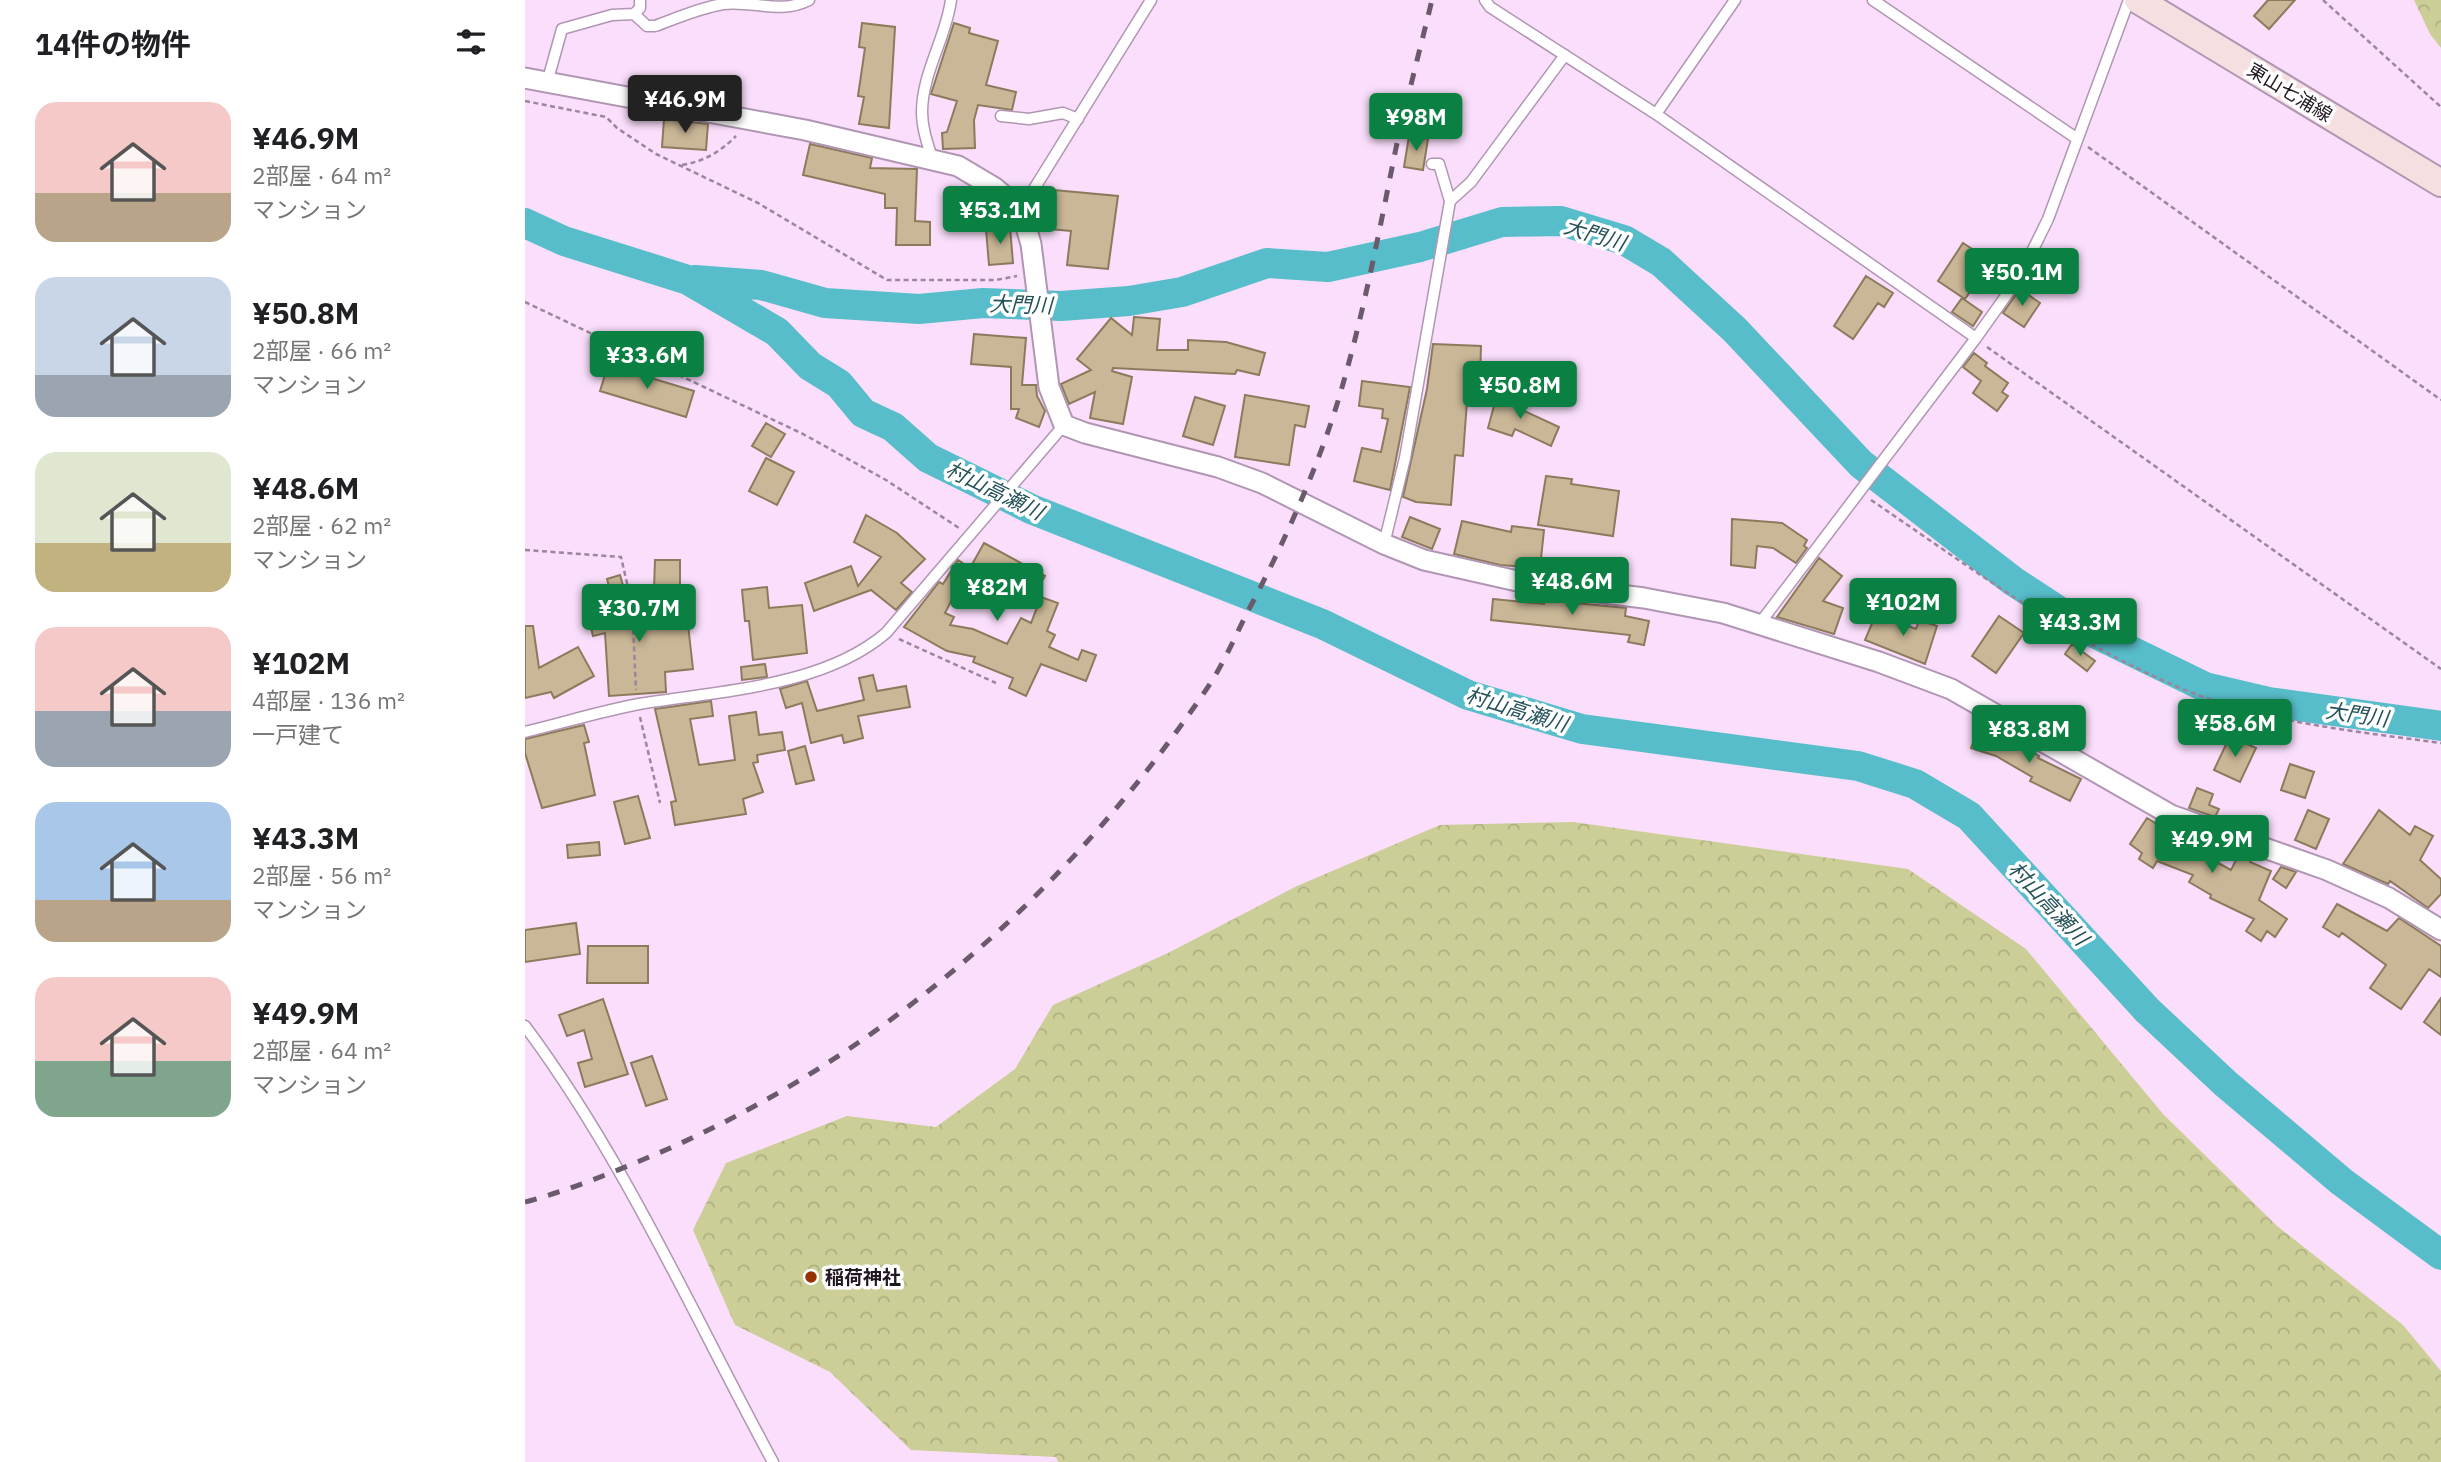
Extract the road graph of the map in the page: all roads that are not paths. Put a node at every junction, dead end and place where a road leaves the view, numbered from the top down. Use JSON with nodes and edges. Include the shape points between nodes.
{"nodes":[{"id":1,"x":640,"y":0,"type":"edge"},
{"id":2,"x":809,"y":0,"type":"edge"},
{"id":3,"x":951,"y":0,"type":"edge"},
{"id":4,"x":1151,"y":0,"type":"edge"},
{"id":5,"x":1485,"y":0,"type":"edge"},
{"id":6,"x":1735,"y":0,"type":"edge"},
{"id":7,"x":1873,"y":0,"type":"edge"},
{"id":8,"x":2129,"y":0,"type":"edge"},
{"id":9,"x":2138,"y":0,"type":"edge"},
{"id":10,"x":634,"y":14,"type":"junction"},
{"id":11,"x":1565,"y":55,"type":"junction"},
{"id":12,"x":525,"y":78,"type":"edge"},
{"id":13,"x":547,"y":83,"type":"junction"},
{"id":14,"x":1656,"y":114,"type":"junction"},
{"id":15,"x":1001,"y":116,"type":"dead end"},
{"id":16,"x":1078,"y":119,"type":"junction"},
{"id":17,"x":2076,"y":138,"type":"junction"},
{"id":18,"x":933,"y":161,"type":"junction"},
{"id":19,"x":1433,"y":164,"type":"dead end"},
{"id":20,"x":2441,"y":183,"type":"edge"},
{"id":21,"x":1450,"y":201,"type":"junction"},
{"id":22,"x":1021,"y":211,"type":"junction"},
{"id":23,"x":1976,"y":338,"type":"junction"},
{"id":24,"x":1064,"y":425,"type":"junction"},
{"id":25,"x":1384,"y":544,"type":"junction"},
{"id":26,"x":1760,"y":623,"type":"junction"},
{"id":27,"x":525,"y":732,"type":"edge"},
{"id":28,"x":2441,"y":930,"type":"edge"},
{"id":29,"x":525,"y":1026,"type":"edge"},
{"id":30,"x":773,"y":1462,"type":"edge"}],
"edges":[{"from":1,"to":10,"type":"lane"},
{"from":2,"to":10,"type":"lane","via":[[777,9],[725,4],[655,26],[647,26]]},
{"from":3,"to":18,"type":"lane","via":[[922,110]]},
{"from":4,"to":16,"type":"lane"},
{"from":5,"to":11,"type":"lane"},
{"from":6,"to":14,"type":"lane"},
{"from":7,"to":17,"type":"lane"},
{"from":8,"to":17,"type":"lane"},
{"from":9,"to":20,"type":"main road","name":"東山七浦線"},
{"from":10,"to":13,"type":"lane","via":[[612,15],[562,29]]},
{"from":11,"to":14,"type":"lane"},
{"from":11,"to":21,"type":"lane","via":[[1471,182]]},
{"from":12,"to":13,"type":"street"},
{"from":13,"to":18,"type":"street","via":[[805,130]]},
{"from":14,"to":23,"type":"lane"},
{"from":15,"to":16,"type":"lane","via":[[1030,119],[1063,113]]},
{"from":16,"to":22,"type":"lane"},
{"from":17,"to":23,"type":"lane","via":[[2048,219],[2020,276]]},
{"from":18,"to":22,"type":"street","via":[[969,170]]},
{"from":19,"to":21,"type":"lane","via":[[1439,164]]},
{"from":21,"to":25,"type":"lane","via":[[1405,458]]},
{"from":22,"to":24,"type":"street","via":[[1031,243],[1049,387]]},
{"from":23,"to":26,"type":"lane"},
{"from":24,"to":25,"type":"street","via":[[1262,483]]},
{"from":24,"to":27,"type":"lane","via":[[886,633],[864,652],[775,683],[637,705]]},
{"from":25,"to":26,"type":"street","via":[[1459,570],[1644,598]]},
{"from":26,"to":28,"type":"street","via":[[1951,689],[2171,815],[2327,870],[2389,898]]},
{"from":29,"to":30,"type":"lane","via":[[568,1083],[619,1170]]}]}
